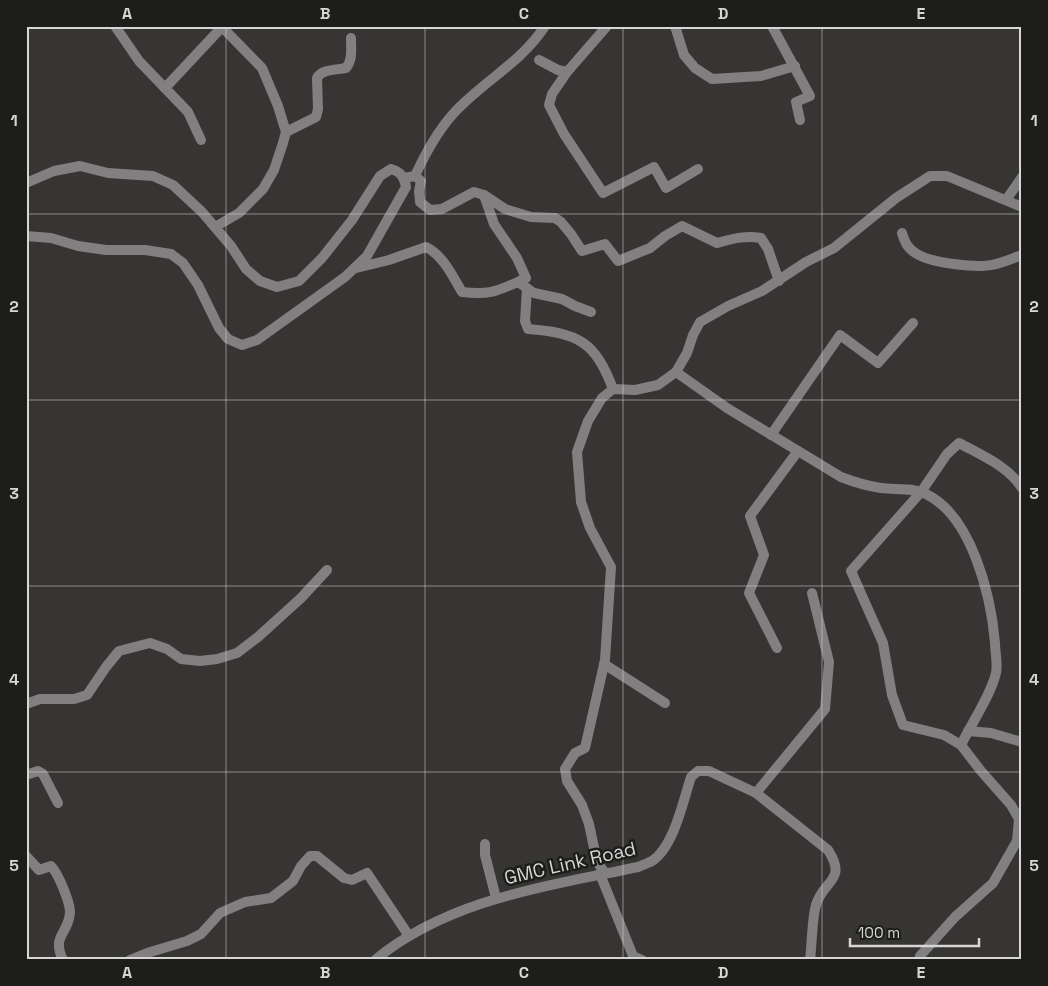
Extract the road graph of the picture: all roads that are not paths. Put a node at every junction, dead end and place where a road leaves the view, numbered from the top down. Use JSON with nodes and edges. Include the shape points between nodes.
{"nodes":[{"id":1,"x":115,"y":26,"type":"edge"},
{"id":2,"x":545,"y":26,"type":"edge"},
{"id":3,"x":607,"y":26,"type":"edge"},
{"id":4,"x":675,"y":26,"type":"edge"},
{"id":5,"x":772,"y":26,"type":"edge"},
{"id":6,"x":351,"y":38,"type":"dead end"},
{"id":7,"x":539,"y":60,"type":"dead end"},
{"id":8,"x":795,"y":66,"type":"junction"},
{"id":9,"x":567,"y":72,"type":"junction"},
{"id":10,"x":165,"y":88,"type":"junction"},
{"id":11,"x":800,"y":120,"type":"dead end"},
{"id":12,"x":286,"y":132,"type":"junction"},
{"id":13,"x":201,"y":140,"type":"dead end"},
{"id":14,"x":698,"y":169,"type":"dead end"},
{"id":15,"x":410,"y":177,"type":"junction"},
{"id":16,"x":1022,"y":177,"type":"edge"},
{"id":17,"x":26,"y":183,"type":"edge"},
{"id":18,"x":484,"y":195,"type":"junction"},
{"id":19,"x":1006,"y":200,"type":"junction"},
{"id":20,"x":1022,"y":207,"type":"edge"},
{"id":21,"x":215,"y":227,"type":"junction"},
{"id":22,"x":902,"y":233,"type":"dead end"},
{"id":23,"x":26,"y":236,"type":"edge"},
{"id":24,"x":1022,"y":255,"type":"edge"},
{"id":25,"x":355,"y":268,"type":"junction"},
{"id":26,"x":779,"y":281,"type":"junction"},
{"id":27,"x":518,"y":282,"type":"junction"},
{"id":28,"x":526,"y":288,"type":"junction"},
{"id":29,"x":591,"y":312,"type":"dead end"},
{"id":30,"x":914,"y":324,"type":"dead end"},
{"id":31,"x":676,"y":372,"type":"junction"},
{"id":32,"x":613,"y":389,"type":"junction"},
{"id":33,"x":771,"y":435,"type":"junction"},
{"id":34,"x":798,"y":451,"type":"junction"},
{"id":35,"x":1022,"y":488,"type":"edge"},
{"id":36,"x":921,"y":492,"type":"junction"},
{"id":37,"x":327,"y":570,"type":"dead end"},
{"id":38,"x":812,"y":593,"type":"dead end"},
{"id":39,"x":777,"y":648,"type":"dead end"},
{"id":40,"x":604,"y":664,"type":"junction"},
{"id":41,"x":665,"y":703,"type":"dead end"},
{"id":42,"x":26,"y":704,"type":"edge"},
{"id":43,"x":968,"y":731,"type":"junction"},
{"id":44,"x":1021,"y":741,"type":"edge"},
{"id":45,"x":961,"y":745,"type":"junction"},
{"id":46,"x":26,"y":775,"type":"edge"},
{"id":47,"x":756,"y":793,"type":"junction"},
{"id":48,"x":58,"y":803,"type":"dead end"},
{"id":49,"x":485,"y":844,"type":"dead end"},
{"id":50,"x":26,"y":856,"type":"edge"},
{"id":51,"x":603,"y":874,"type":"junction"},
{"id":52,"x":496,"y":898,"type":"junction"},
{"id":53,"x":409,"y":936,"type":"junction"},
{"id":54,"x":634,"y":959,"type":"edge"},
{"id":55,"x":63,"y":960,"type":"edge"},
{"id":56,"x":130,"y":960,"type":"edge"},
{"id":57,"x":376,"y":960,"type":"edge"},
{"id":58,"x":810,"y":960,"type":"edge"},
{"id":59,"x":919,"y":960,"type":"edge"}],
"edges":[{"from":1,"to":10,"type":"street","via":[[139,61]]},
{"from":2,"to":15,"type":"street","via":[[520,56],[453,114]]},
{"from":3,"to":9,"type":"street"},
{"from":4,"to":8,"type":"street","via":[[684,55],[695,68],[712,79],[761,76]]},
{"from":5,"to":8,"type":"street"},
{"from":6,"to":12,"type":"street","via":[[348,66],[318,75],[316,117]]},
{"from":7,"to":9,"type":"street"},
{"from":8,"to":11,"type":"street","via":[[810,96],[796,102]]},
{"from":9,"to":14,"type":"street","via":[[552,94],[549,105],[603,193],[654,167],[666,188]]},
{"from":10,"to":12,"type":"street","via":[[222,27],[262,68]]},
{"from":10,"to":13,"type":"street","via":[[188,112]]},
{"from":12,"to":21,"type":"street","via":[[274,170],[263,190],[239,214]]},
{"from":15,"to":18,"type":"street","via":[[421,181],[420,202],[430,210],[442,210],[474,192]]},
{"from":15,"to":21,"type":"street","via":[[391,169],[380,176],[352,220],[299,282],[278,287],[260,281],[246,269]]},
{"from":15,"to":25,"type":"street","via":[[367,256]]},
{"from":16,"to":19,"type":"street"},
{"from":17,"to":21,"type":"street","via":[[54,171],[80,166],[108,173],[153,176],[173,185]]},
{"from":18,"to":26,"type":"street","via":[[505,209],[531,217],[555,218],[582,251],[605,244],[618,261],[650,248],[682,226],[717,243],[738,237],[761,238]]},
{"from":18,"to":27,"type":"street","via":[[494,224],[526,278]]},
{"from":19,"to":20,"type":"street"},
{"from":19,"to":26,"type":"street","via":[[947,176],[930,176],[896,198],[834,248]]},
{"from":22,"to":24,"type":"street","via":[[905,245],[917,255],[971,267],[996,264]]},
{"from":23,"to":25,"type":"street","via":[[106,250],[171,254],[183,263],[198,285],[228,339],[242,345],[257,340]]},
{"from":25,"to":27,"type":"street","via":[[426,247],[444,264],[462,292],[482,294],[502,290]]},
{"from":26,"to":31,"type":"street","via":[[700,322]]},
{"from":27,"to":28,"type":"street"},
{"from":28,"to":29,"type":"street"},
{"from":28,"to":32,"type":"street","via":[[525,321],[528,329],[563,333],[584,342],[608,375]]},
{"from":30,"to":33,"type":"street","via":[[878,362],[840,335]]},
{"from":31,"to":32,"type":"street","via":[[658,385],[635,390]]},
{"from":31,"to":33,"type":"street"},
{"from":32,"to":40,"type":"street","via":[[602,398],[588,421],[577,452],[581,502],[590,528],[611,567]]},
{"from":33,"to":34,"type":"street"},
{"from":34,"to":36,"type":"street","via":[[856,483]]},
{"from":34,"to":39,"type":"street","via":[[750,516],[764,555],[749,593]]},
{"from":35,"to":36,"type":"street","via":[[1016,479],[992,461],[959,443],[947,454]]},
{"from":36,"to":43,"type":"street","via":[[941,503],[954,517],[977,559],[994,630],[996,673]]},
{"from":36,"to":45,"type":"street","via":[[851,571],[882,643],[892,695],[903,725],[944,736]]},
{"from":37,"to":42,"type":"street","via":[[294,605],[237,653],[200,662],[181,659],[150,643],[120,651],[87,695],[74,699],[40,699]]},
{"from":38,"to":47,"type":"street","via":[[829,662],[825,709]]},
{"from":40,"to":41,"type":"street"},
{"from":40,"to":51,"type":"street","via":[[586,748],[575,753],[565,768],[567,781],[589,824],[596,862]]},
{"from":43,"to":44,"type":"street"},
{"from":43,"to":45,"type":"street"},
{"from":45,"to":59,"type":"street","via":[[1011,805],[1018,819],[1017,841],[993,883],[955,917]]},
{"from":46,"to":48,"type":"street","via":[[38,771],[43,774]]},
{"from":47,"to":51,"type":"street","name":"GMC Link Road","via":[[709,771],[698,771],[692,777],[672,836],[662,852],[638,866]]},
{"from":47,"to":58,"type":"street","name":"GMC Link Road","via":[[828,850],[835,860],[836,871],[831,883],[815,906]]},
{"from":49,"to":52,"type":"street"},
{"from":50,"to":55,"type":"street","via":[[39,870],[51,866],[56,870],[70,912],[58,942]]},
{"from":51,"to":52,"type":"street","name":"GMC Link Road"},
{"from":51,"to":54,"type":"street"},
{"from":52,"to":53,"type":"street","name":"GMC Link Road","via":[[431,923]]},
{"from":53,"to":56,"type":"street","via":[[367,874],[352,880],[344,878],[317,856],[310,856],[293,881],[271,898],[245,902],[228,909],[220,913],[202,934]]},
{"from":53,"to":57,"type":"street","name":"GMC Link Road"}]}
